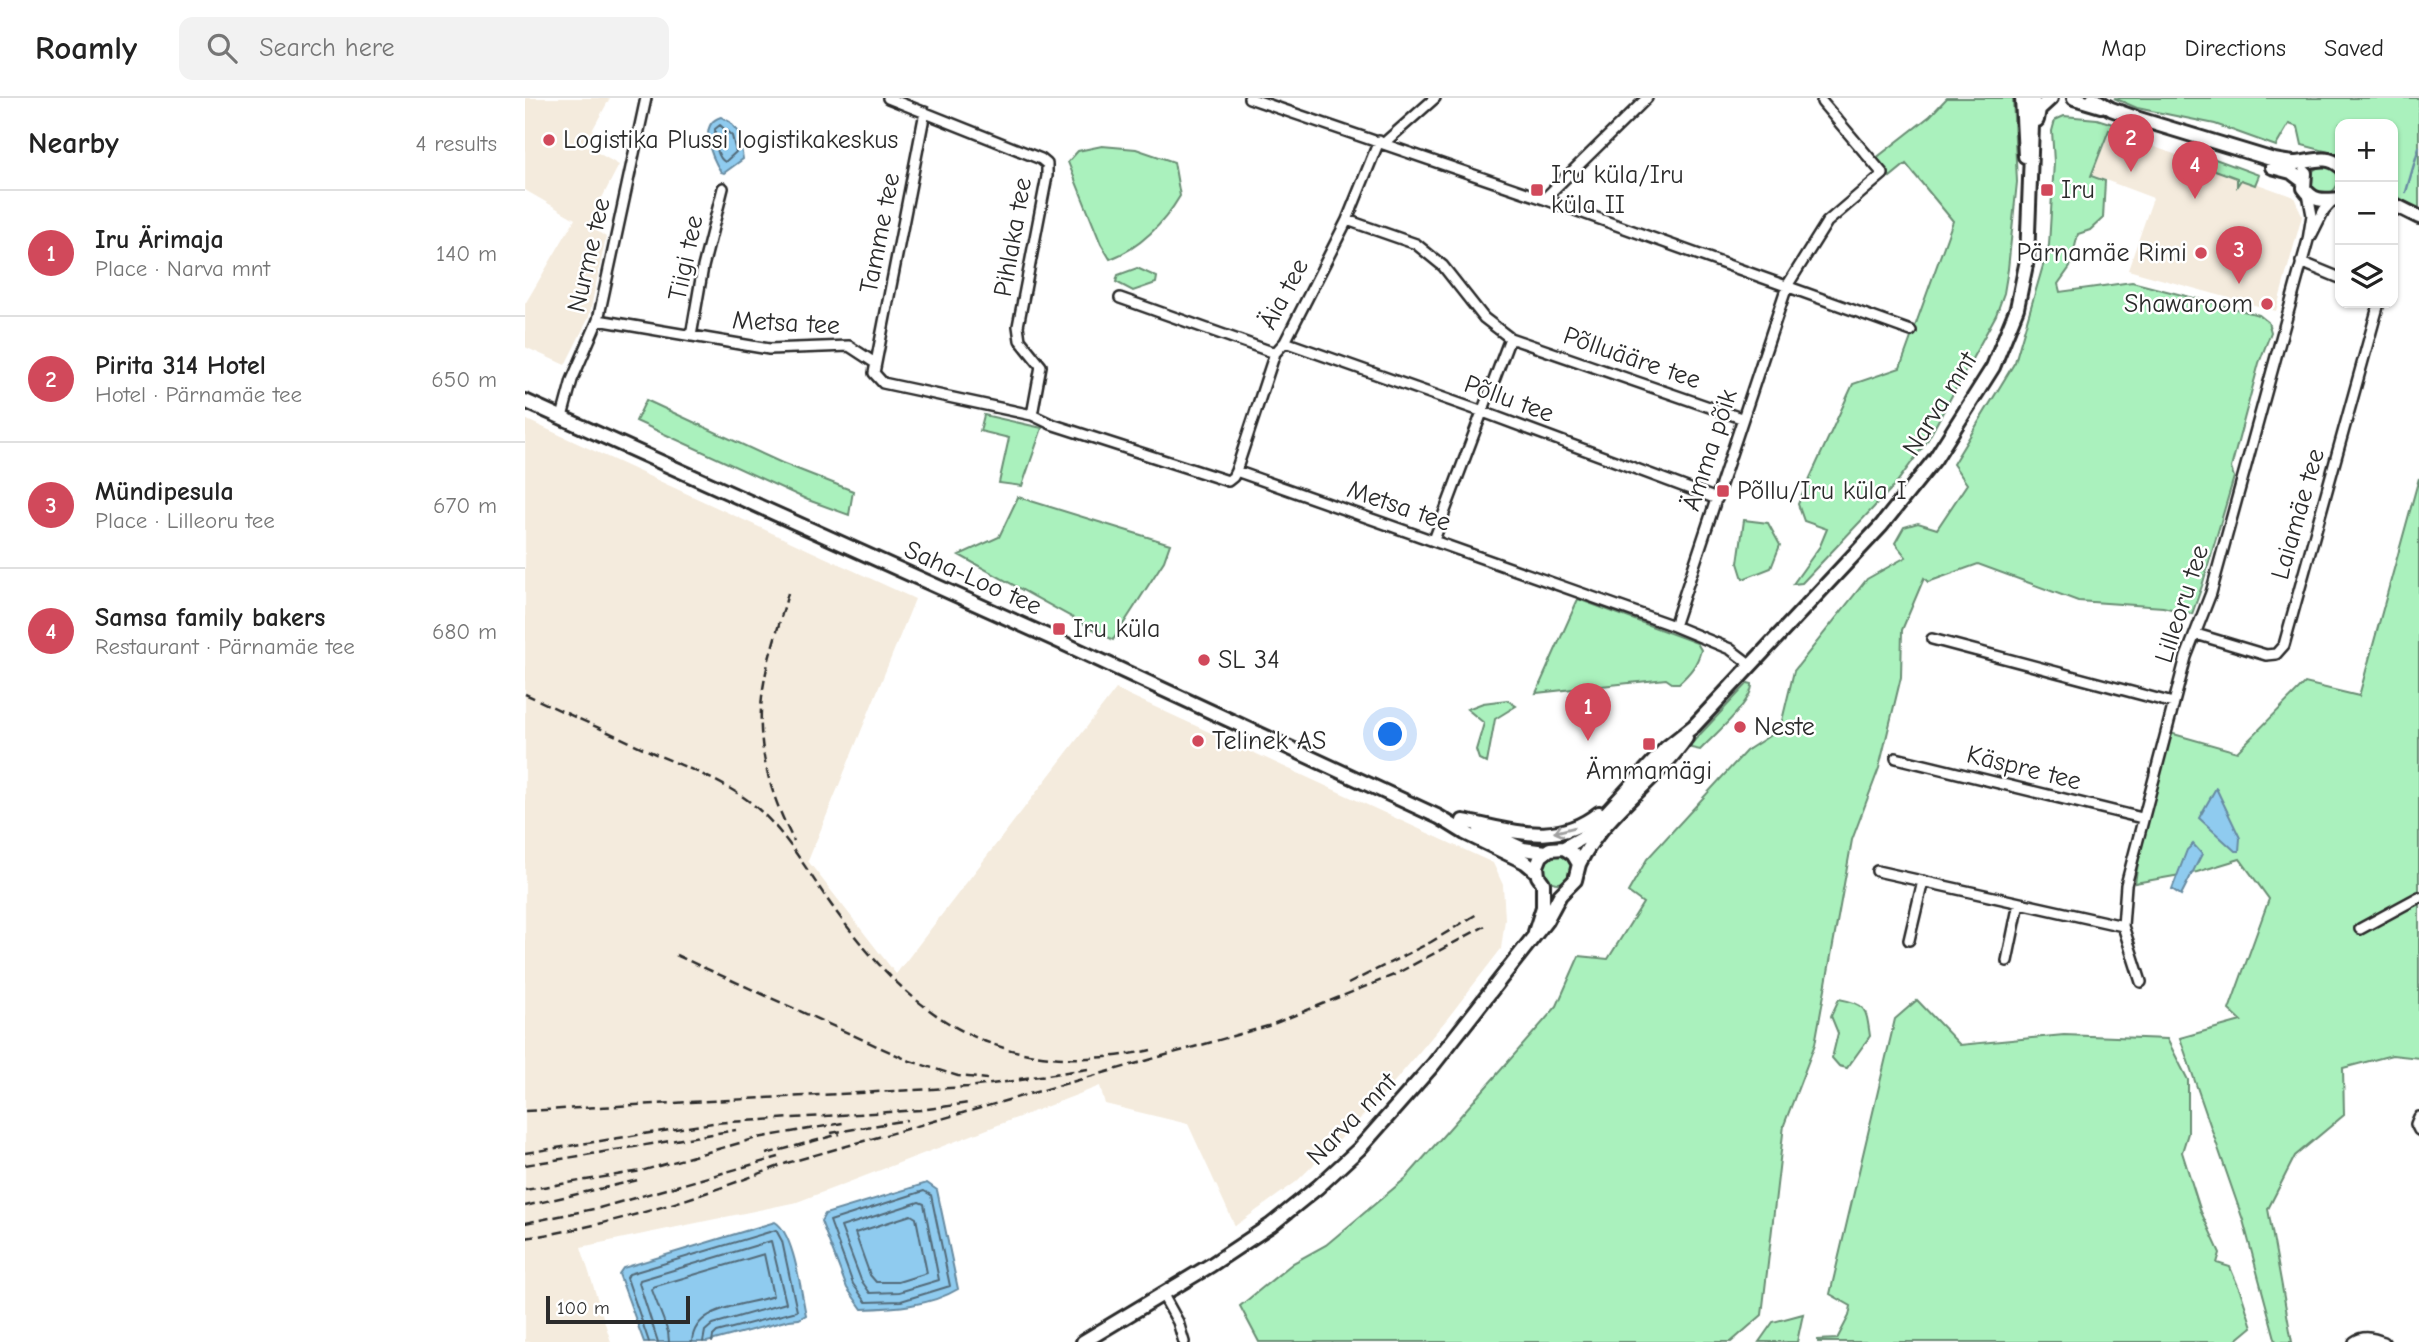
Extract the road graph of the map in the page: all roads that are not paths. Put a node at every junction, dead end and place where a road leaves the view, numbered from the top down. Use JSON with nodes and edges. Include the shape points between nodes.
{"nodes":[{"id":1,"x":646,"y":98,"type":"edge"},
{"id":2,"x":888,"y":98,"type":"edge"},
{"id":3,"x":1249,"y":98,"type":"edge"},
{"id":4,"x":1435,"y":98,"type":"edge"},
{"id":5,"x":1647,"y":98,"type":"edge"},
{"id":6,"x":2022,"y":98,"type":"edge"},
{"id":7,"x":2033,"y":98,"type":"edge"},
{"id":8,"x":2051,"y":98,"type":"edge"},
{"id":9,"x":2074,"y":98,"type":"edge"},
{"id":10,"x":2093,"y":98,"type":"edge"},
{"id":11,"x":1822,"y":102,"type":"dead end"},
{"id":12,"x":2111,"y":109,"type":"junction"},
{"id":13,"x":925,"y":112,"type":"junction"},
{"id":14,"x":1382,"y":142,"type":"junction"},
{"id":15,"x":2032,"y":145,"type":"junction"},
{"id":16,"x":2224,"y":145,"type":"junction"},
{"id":17,"x":2316,"y":160,"type":"junction"},
{"id":18,"x":2335,"y":163,"type":"edge"},
{"id":19,"x":2303,"y":181,"type":"junction"},
{"id":20,"x":723,"y":188,"type":"dead end"},
{"id":21,"x":2029,"y":191,"type":"junction"},
{"id":22,"x":2308,"y":194,"type":"junction"},
{"id":23,"x":2335,"y":198,"type":"edge"},
{"id":24,"x":1544,"y":199,"type":"junction"},
{"id":25,"x":2335,"y":201,"type":"edge"},
{"id":26,"x":2398,"y":206,"type":"edge"},
{"id":27,"x":2419,"y":216,"type":"edge"},
{"id":28,"x":1347,"y":220,"type":"junction"},
{"id":29,"x":2308,"y":240,"type":"junction"},
{"id":30,"x":2301,"y":262,"type":"junction"},
{"id":31,"x":2335,"y":276,"type":"edge"},
{"id":32,"x":1787,"y":286,"type":"junction"},
{"id":33,"x":1120,"y":298,"type":"dead end"},
{"id":34,"x":2378,"y":308,"type":"edge"},
{"id":35,"x":598,"y":320,"type":"junction"},
{"id":36,"x":1911,"y":331,"type":"dead end"},
{"id":37,"x":691,"y":336,"type":"junction"},
{"id":38,"x":1510,"y":338,"type":"junction"},
{"id":39,"x":1285,"y":342,"type":"junction"},
{"id":40,"x":1275,"y":353,"type":"junction"},
{"id":41,"x":875,"y":363,"type":"junction"},
{"id":42,"x":525,"y":401,"type":"edge"},
{"id":43,"x":1483,"y":412,"type":"junction"},
{"id":44,"x":1032,"y":415,"type":"junction"},
{"id":45,"x":562,"y":417,"type":"junction"},
{"id":46,"x":1741,"y":418,"type":"junction"},
{"id":47,"x":1235,"y":471,"type":"junction"},
{"id":48,"x":1717,"y":499,"type":"junction"},
{"id":49,"x":1434,"y":540,"type":"junction"},
{"id":50,"x":1674,"y":626,"type":"junction"},
{"id":51,"x":2196,"y":634,"type":"junction"},
{"id":52,"x":1931,"y":639,"type":"dead end"},
{"id":53,"x":1751,"y":665,"type":"junction"},
{"id":54,"x":2173,"y":704,"type":"junction"},
{"id":55,"x":1694,"y":726,"type":"junction"},
{"id":56,"x":1896,"y":758,"type":"dead end"},
{"id":57,"x":1638,"y":778,"type":"junction"},
{"id":58,"x":1439,"y":817,"type":"junction"},
{"id":59,"x":2142,"y":818,"type":"junction"},
{"id":60,"x":1463,"y":821,"type":"junction"},
{"id":61,"x":1564,"y":848,"type":"junction"},
{"id":62,"x":1545,"y":852,"type":"junction"},
{"id":63,"x":1579,"y":864,"type":"junction"},
{"id":64,"x":1877,"y":871,"type":"dead end"},
{"id":65,"x":1540,"y":878,"type":"junction"},
{"id":66,"x":1923,"y":881,"type":"junction"},
{"id":67,"x":1566,"y":888,"type":"junction"},
{"id":68,"x":2419,"y":897,"type":"edge"},
{"id":69,"x":2019,"y":903,"type":"junction"},
{"id":70,"x":2123,"y":926,"type":"junction"},
{"id":71,"x":2360,"y":929,"type":"dead end"},
{"id":72,"x":1535,"y":932,"type":"junction"},
{"id":73,"x":1909,"y":940,"type":"dead end"},
{"id":74,"x":2007,"y":961,"type":"dead end"},
{"id":75,"x":2141,"y":982,"type":"dead end"},
{"id":76,"x":2419,"y":1118,"type":"edge"},
{"id":77,"x":2419,"y":1130,"type":"edge"},
{"id":78,"x":1163,"y":1295,"type":"junction"},
{"id":79,"x":1083,"y":1342,"type":"edge"},
{"id":80,"x":1184,"y":1342,"type":"edge"},
{"id":81,"x":2354,"y":1342,"type":"edge"},
{"id":82,"x":2384,"y":1342,"type":"edge"}],
"edges":[{"from":1,"to":35,"type":"street","name":"Nurme tee"},
{"from":2,"to":13,"type":"street","name":"Pihlaka tee"},
{"from":3,"to":14,"type":"street"},
{"from":4,"to":14,"type":"street","name":"Äia tee"},
{"from":5,"to":24,"type":"street"},
{"from":6,"to":21,"type":"main road","name":"Narva mnt"},
{"from":7,"to":15,"type":"main road","name":"Narva mnt"},
{"from":8,"to":15,"type":"main road","via":[[2038,112]]},
{"from":9,"to":12,"type":"main road"},
{"from":10,"to":12,"type":"main road"},
{"from":11,"to":32,"type":"street","name":"Ämma põik","via":[[1883,174],[1827,222]]},
{"from":12,"to":16,"type":"main road"},
{"from":13,"to":41,"type":"street","name":"Tamme tee"},
{"from":13,"to":44,"type":"street","name":"Pihlaka tee","via":[[1047,164],[1018,326],[1020,340],[1041,366]]},
{"from":14,"to":24,"type":"street"},
{"from":14,"to":28,"type":"street","name":"Äia tee"},
{"from":15,"to":21,"type":"main road","name":"Narva mnt"},
{"from":16,"to":17,"type":"main road","via":[[2286,163]]},
{"from":16,"to":19,"type":"main road"},
{"from":17,"to":18,"type":"main road"},
{"from":17,"to":19,"type":"main road"},
{"from":19,"to":22,"type":"main road"},
{"from":20,"to":37,"type":"street","name":"Tiigi tee"},
{"from":21,"to":53,"type":"main road","name":"Narva mnt","via":[[2021,294],[1993,367],[1975,398],[1935,460],[1881,526]]},
{"from":22,"to":23,"type":"main road","via":[[2324,201]]},
{"from":22,"to":29,"type":"street","name":"Lilleoru tee","via":[[2312,215]]},
{"from":24,"to":32,"type":"street"},
{"from":25,"to":29,"type":"street","name":"Lilleoru tee"},
{"from":26,"to":27,"type":"main road"},
{"from":28,"to":38,"type":"street","name":"Põlluääre tee","via":[[1416,244],[1443,266],[1484,318]]},
{"from":28,"to":39,"type":"street","name":"Äia tee"},
{"from":29,"to":30,"type":"street","name":"Lilleoru tee"},
{"from":30,"to":31,"type":"street"},
{"from":30,"to":51,"type":"street","name":"Lilleoru tee"},
{"from":32,"to":36,"type":"street"},
{"from":32,"to":46,"type":"street","name":"Ämma põik"},
{"from":33,"to":40,"type":"street"},
{"from":34,"to":51,"type":"street","name":"Laiamäe tee","via":[[2284,645],[2276,654],[2266,654]]},
{"from":35,"to":37,"type":"street","name":"Metsa tee"},
{"from":35,"to":45,"type":"street","name":"Nurme tee"},
{"from":37,"to":41,"type":"street","name":"Metsa tee","via":[[768,349],[849,346]]},
{"from":38,"to":43,"type":"street"},
{"from":38,"to":46,"type":"street","name":"Põlluääre tee"},
{"from":39,"to":40,"type":"street","name":"Äia tee"},
{"from":39,"to":43,"type":"street","name":"Põllu tee"},
{"from":40,"to":47,"type":"street","name":"Äia tee"},
{"from":41,"to":44,"type":"street","name":"Metsa tee","via":[[874,373],[883,383]]},
{"from":42,"to":45,"type":"main road","name":"Saha-Loo tee"},
{"from":43,"to":48,"type":"street","name":"Põllu tee"},
{"from":43,"to":49,"type":"street"},
{"from":44,"to":47,"type":"street","name":"Metsa tee","via":[[1228,481]]},
{"from":45,"to":58,"type":"main road","name":"Saha-Loo tee"},
{"from":46,"to":48,"type":"street","name":"Ämma põik"},
{"from":47,"to":49,"type":"street","name":"Metsa tee"},
{"from":48,"to":50,"type":"street","name":"Ämma põik"},
{"from":49,"to":50,"type":"street","name":"Metsa tee"},
{"from":50,"to":53,"type":"street","name":"Metsa tee","via":[[1730,649]]},
{"from":51,"to":54,"type":"street","name":"Lilleoru tee"},
{"from":52,"to":54,"type":"street"},
{"from":53,"to":55,"type":"main road","name":"Narva mnt"},
{"from":54,"to":59,"type":"street","name":"Lilleoru tee"},
{"from":55,"to":57,"type":"main road","name":"Narva mnt"},
{"from":55,"to":63,"type":"main road","name":"Narva mnt"},
{"from":56,"to":59,"type":"street","name":"Käspre tee"},
{"from":57,"to":60,"type":"main road","one_way":true,"via":[[1588,821],[1560,832],[1531,834]]},
{"from":57,"to":61,"type":"main road","name":"Narva mnt","via":[[1585,836]]},
{"from":58,"to":60,"type":"main road","name":"Saha-Loo tee"},
{"from":58,"to":65,"type":"main road","name":"Saha-Loo tee","via":[[1525,862]]},
{"from":59,"to":70,"type":"street","name":"Lilleoru tee","via":[[2126,885]]},
{"from":60,"to":62,"type":"main road","name":"Saha-Loo tee","via":[[1523,849]]},
{"from":61,"to":62,"type":"main road","name":"Narva mnt"},
{"from":61,"to":63,"type":"main road"},
{"from":62,"to":65,"type":"main road","name":"Narva mnt","via":[[1538,861]]},
{"from":63,"to":67,"type":"main road","name":"Narva mnt","via":[[1575,880]]},
{"from":64,"to":66,"type":"street"},
{"from":65,"to":67,"type":"main road","via":[[1554,889]]},
{"from":65,"to":72,"type":"main road","name":"Narva mnt","via":[[1543,907]]},
{"from":66,"to":69,"type":"street"},
{"from":66,"to":73,"type":"street"},
{"from":67,"to":72,"type":"main road","name":"Narva mnt"},
{"from":68,"to":71,"type":"street"},
{"from":69,"to":70,"type":"street"},
{"from":69,"to":74,"type":"street"},
{"from":70,"to":75,"type":"street","name":"Lilleoru tee"},
{"from":72,"to":78,"type":"main road","name":"Narva mnt","via":[[1433,1065],[1359,1149],[1271,1225]]},
{"from":76,"to":77,"type":"street"},
{"from":78,"to":79,"type":"main road","name":"Narva mnt"},
{"from":78,"to":80,"type":"street"},
{"from":81,"to":82,"type":"street","via":[[2360,1337]]}]}
